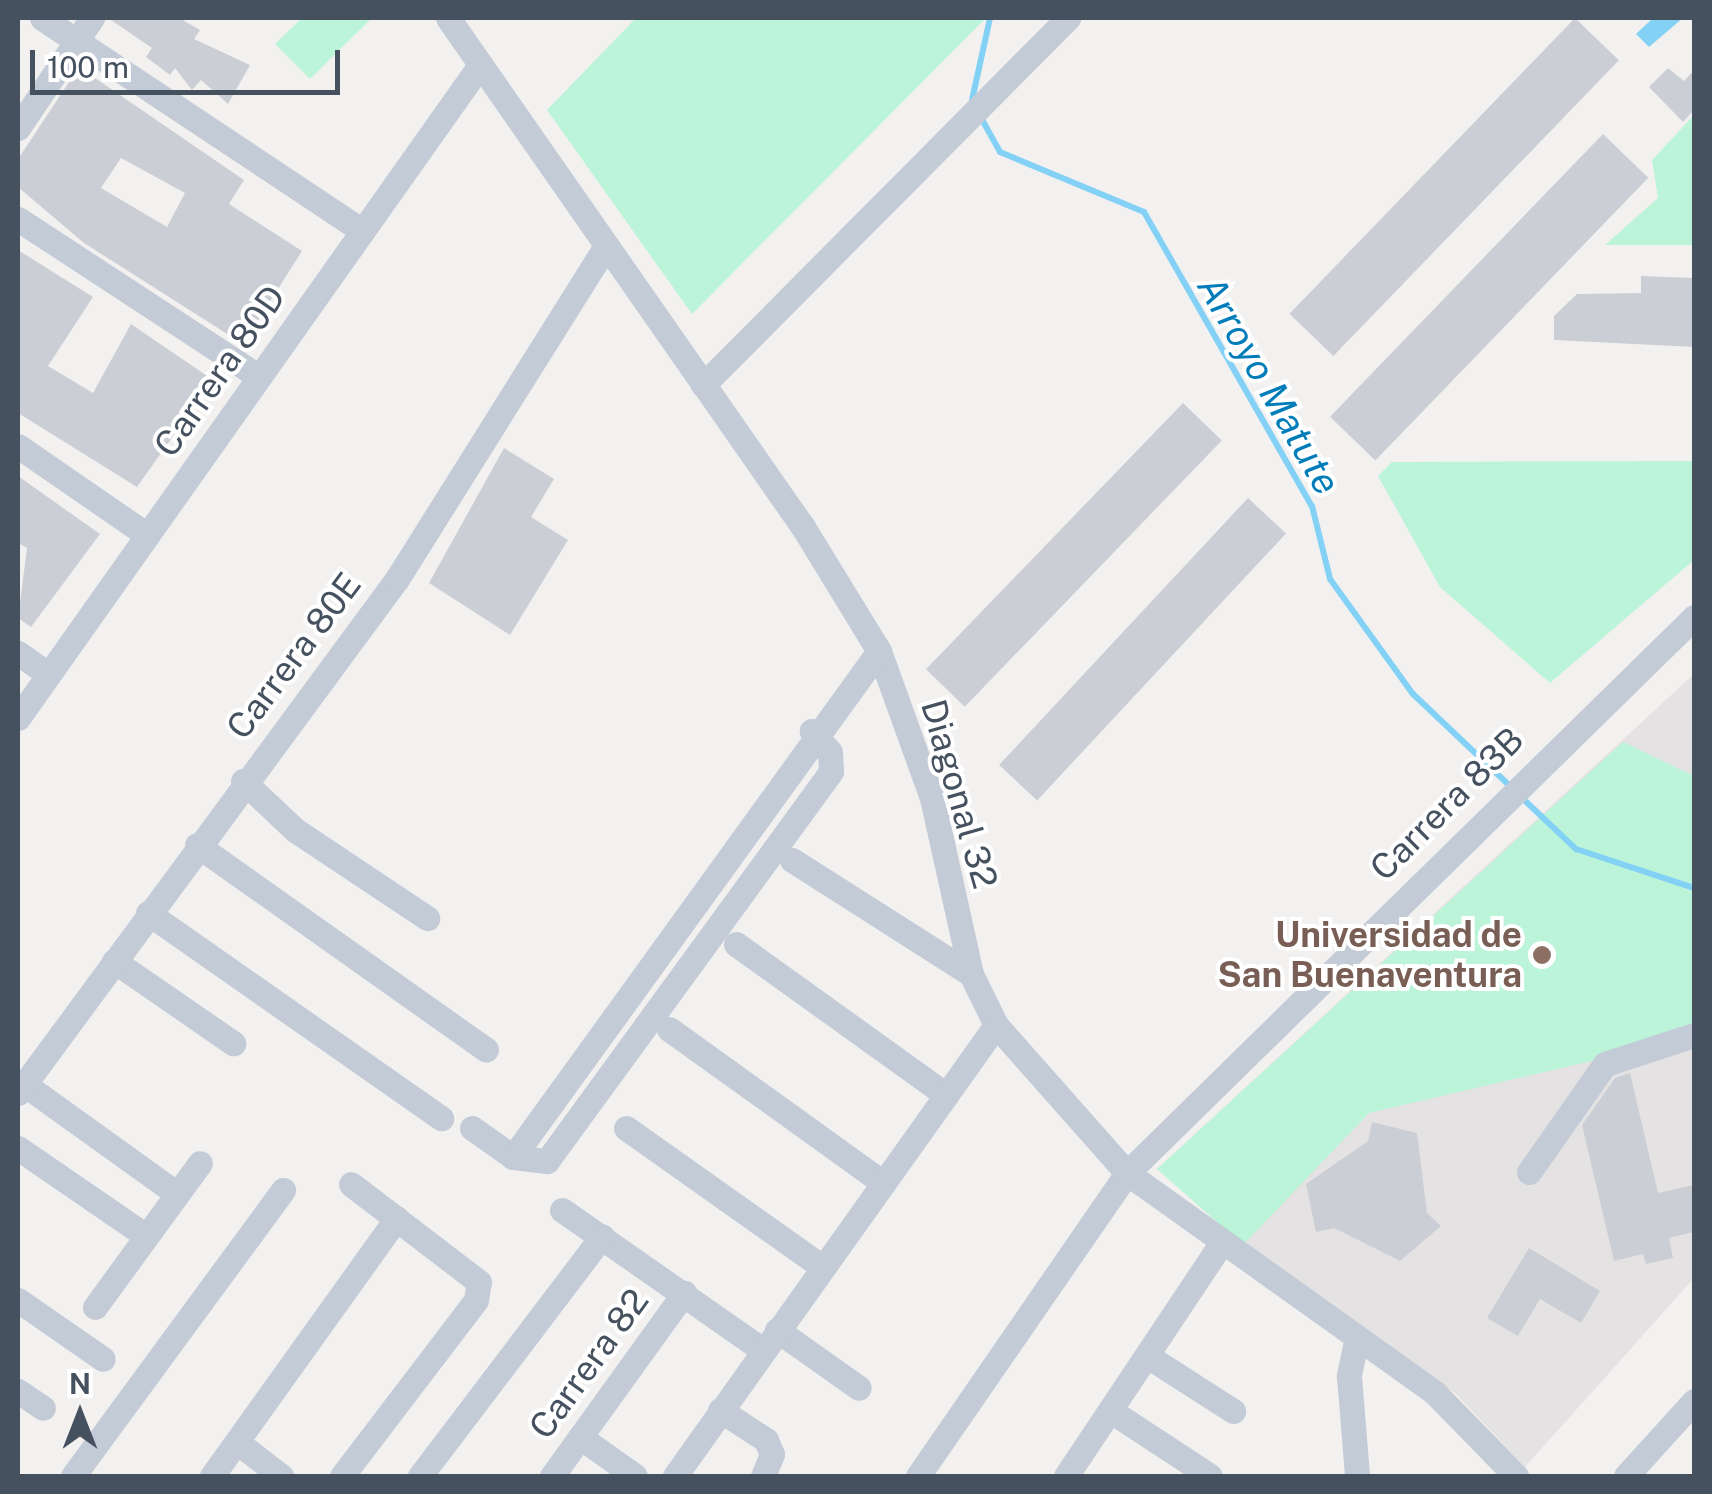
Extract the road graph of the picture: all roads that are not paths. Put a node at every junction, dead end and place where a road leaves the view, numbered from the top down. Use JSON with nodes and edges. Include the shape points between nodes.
{"nodes":[{"id":1,"x":42,"y":18,"type":"edge"},
{"id":2,"x":92,"y":18,"type":"edge"},
{"id":3,"x":448,"y":18,"type":"edge"},
{"id":4,"x":1068,"y":18,"type":"edge"},
{"id":5,"x":76,"y":41,"type":"junction"},
{"id":6,"x":480,"y":66,"type":"junction"},
{"id":7,"x":18,"y":128,"type":"edge"},
{"id":8,"x":18,"y":220,"type":"edge"},
{"id":9,"x":363,"y":231,"type":"junction"},
{"id":10,"x":605,"y":247,"type":"junction"},
{"id":11,"x":259,"y":377,"type":"junction"},
{"id":12,"x":703,"y":385,"type":"junction"},
{"id":13,"x":18,"y":446,"type":"edge"},
{"id":14,"x":147,"y":535,"type":"junction"},
{"id":15,"x":1694,"y":616,"type":"edge"},
{"id":16,"x":879,"y":651,"type":"junction"},
{"id":17,"x":18,"y":653,"type":"edge"},
{"id":18,"x":48,"y":674,"type":"junction"},
{"id":19,"x":18,"y":718,"type":"edge"},
{"id":20,"x":812,"y":732,"type":"junction"},
{"id":21,"x":244,"y":780,"type":"junction"},
{"id":22,"x":197,"y":845,"type":"junction"},
{"id":23,"x":792,"y":860,"type":"dead end"},
{"id":24,"x":148,"y":913,"type":"junction"},
{"id":25,"x":427,"y":918,"type":"dead end"},
{"id":26,"x":736,"y":944,"type":"dead end"},
{"id":27,"x":114,"y":960,"type":"junction"},
{"id":28,"x":971,"y":974,"type":"junction"},
{"id":29,"x":996,"y":1025,"type":"junction"},
{"id":30,"x":669,"y":1029,"type":"dead end"},
{"id":31,"x":1694,"y":1036,"type":"edge"},
{"id":32,"x":233,"y":1043,"type":"dead end"},
{"id":33,"x":486,"y":1050,"type":"dead end"},
{"id":34,"x":21,"y":1088,"type":"edge"},
{"id":35,"x":946,"y":1095,"type":"junction"},
{"id":36,"x":441,"y":1118,"type":"dead end"},
{"id":37,"x":472,"y":1128,"type":"dead end"},
{"id":38,"x":626,"y":1128,"type":"dead end"},
{"id":39,"x":18,"y":1148,"type":"edge"},
{"id":40,"x":513,"y":1157,"type":"junction"},
{"id":41,"x":200,"y":1163,"type":"dead end"},
{"id":42,"x":1529,"y":1172,"type":"dead end"},
{"id":43,"x":1127,"y":1173,"type":"junction"},
{"id":44,"x":883,"y":1183,"type":"junction"},
{"id":45,"x":350,"y":1184,"type":"dead end"},
{"id":46,"x":283,"y":1190,"type":"dead end"},
{"id":47,"x":177,"y":1194,"type":"junction"},
{"id":48,"x":562,"y":1210,"type":"dead end"},
{"id":49,"x":397,"y":1218,"type":"junction"},
{"id":50,"x":146,"y":1236,"type":"junction"},
{"id":51,"x":602,"y":1236,"type":"junction"},
{"id":52,"x":1219,"y":1247,"type":"junction"},
{"id":53,"x":822,"y":1267,"type":"junction"},
{"id":54,"x":684,"y":1293,"type":"junction"},
{"id":55,"x":18,"y":1300,"type":"edge"},
{"id":56,"x":95,"y":1306,"type":"dead end"},
{"id":57,"x":1357,"y":1337,"type":"junction"},
{"id":58,"x":770,"y":1340,"type":"junction"},
{"id":59,"x":1149,"y":1357,"type":"junction"},
{"id":60,"x":103,"y":1359,"type":"dead end"},
{"id":61,"x":860,"y":1388,"type":"dead end"},
{"id":62,"x":18,"y":1391,"type":"edge"},
{"id":63,"x":1694,"y":1401,"type":"edge"},
{"id":64,"x":43,"y":1408,"type":"dead end"},
{"id":65,"x":720,"y":1410,"type":"junction"},
{"id":66,"x":1111,"y":1412,"type":"junction"},
{"id":67,"x":1233,"y":1412,"type":"dead end"},
{"id":68,"x":580,"y":1437,"type":"junction"},
{"id":69,"x":237,"y":1442,"type":"junction"},
{"id":70,"x":73,"y":1476,"type":"edge"},
{"id":71,"x":212,"y":1476,"type":"edge"},
{"id":72,"x":281,"y":1476,"type":"edge"},
{"id":73,"x":342,"y":1476,"type":"edge"},
{"id":74,"x":420,"y":1476,"type":"edge"},
{"id":75,"x":552,"y":1476,"type":"edge"},
{"id":76,"x":635,"y":1476,"type":"edge"},
{"id":77,"x":675,"y":1476,"type":"edge"},
{"id":78,"x":763,"y":1476,"type":"edge"},
{"id":79,"x":918,"y":1476,"type":"edge"},
{"id":80,"x":1066,"y":1476,"type":"edge"},
{"id":81,"x":1210,"y":1476,"type":"edge"},
{"id":82,"x":1357,"y":1476,"type":"edge"},
{"id":83,"x":1516,"y":1476,"type":"edge"},
{"id":84,"x":1626,"y":1476,"type":"edge"}],
"edges":[{"from":1,"to":5,"type":"street"},
{"from":2,"to":5,"type":"street"},
{"from":3,"to":6,"type":"street","name":"Diagonal 32"},
{"from":4,"to":12,"type":"street"},
{"from":5,"to":7,"type":"street"},
{"from":5,"to":9,"type":"street"},
{"from":6,"to":9,"type":"street","name":"Carrera 80D"},
{"from":6,"to":10,"type":"street","name":"Diagonal 32"},
{"from":8,"to":11,"type":"street"},
{"from":9,"to":11,"type":"street","name":"Carrera 80D"},
{"from":10,"to":12,"type":"street","name":"Diagonal 32"},
{"from":10,"to":21,"type":"street","name":"Carrera 80E","via":[[397,579]]},
{"from":11,"to":14,"type":"street","name":"Carrera 80D"},
{"from":12,"to":16,"type":"street","name":"Diagonal 32"},
{"from":13,"to":14,"type":"street"},
{"from":14,"to":18,"type":"street","name":"Carrera 80D"},
{"from":15,"to":43,"type":"street","name":"Carrera 83B"},
{"from":16,"to":20,"type":"street"},
{"from":16,"to":28,"type":"street","name":"Diagonal 32","via":[[932,798]]},
{"from":17,"to":18,"type":"street"},
{"from":18,"to":19,"type":"street","name":"Carrera 80D"},
{"from":20,"to":40,"type":"street"},
{"from":20,"to":40,"type":"street","via":[[830,752],[831,771],[547,1162]]},
{"from":21,"to":22,"type":"street","name":"Carrera 80E"},
{"from":21,"to":25,"type":"street","via":[[295,830]]},
{"from":22,"to":24,"type":"street","name":"Carrera 80E"},
{"from":22,"to":33,"type":"street"},
{"from":23,"to":28,"type":"street"},
{"from":24,"to":27,"type":"street","name":"Carrera 80E"},
{"from":24,"to":36,"type":"street"},
{"from":26,"to":35,"type":"street"},
{"from":27,"to":32,"type":"street"},
{"from":27,"to":34,"type":"street","name":"Carrera 80E"},
{"from":28,"to":29,"type":"street","name":"Diagonal 32"},
{"from":29,"to":35,"type":"street"},
{"from":29,"to":43,"type":"street","name":"Diagonal 32"},
{"from":30,"to":44,"type":"street"},
{"from":31,"to":42,"type":"street","via":[[1605,1064]]},
{"from":34,"to":47,"type":"street"},
{"from":35,"to":44,"type":"street"},
{"from":37,"to":40,"type":"street"},
{"from":38,"to":53,"type":"street"},
{"from":39,"to":50,"type":"street"},
{"from":41,"to":47,"type":"street"},
{"from":43,"to":52,"type":"street","name":"Diagonal 32"},
{"from":43,"to":79,"type":"street","name":"Carrera 83B"},
{"from":44,"to":53,"type":"street"},
{"from":45,"to":49,"type":"street"},
{"from":46,"to":70,"type":"street"},
{"from":47,"to":50,"type":"street"},
{"from":48,"to":51,"type":"street"},
{"from":49,"to":69,"type":"street"},
{"from":49,"to":73,"type":"street","via":[[466,1266],[479,1282],[476,1300]]},
{"from":50,"to":56,"type":"street"},
{"from":51,"to":54,"type":"street"},
{"from":51,"to":74,"type":"street"},
{"from":52,"to":57,"type":"street","name":"Diagonal 32"},
{"from":52,"to":59,"type":"street"},
{"from":53,"to":58,"type":"street"},
{"from":54,"to":58,"type":"street"},
{"from":54,"to":68,"type":"street","name":"Carrera 82"},
{"from":55,"to":60,"type":"street"},
{"from":57,"to":82,"type":"street","via":[[1349,1376]]},
{"from":57,"to":83,"type":"street","name":"Diagonal 32","via":[[1435,1393]]},
{"from":58,"to":61,"type":"street"},
{"from":58,"to":65,"type":"street"},
{"from":59,"to":66,"type":"street"},
{"from":59,"to":67,"type":"street"},
{"from":62,"to":64,"type":"street"},
{"from":63,"to":84,"type":"street"},
{"from":65,"to":77,"type":"street"},
{"from":65,"to":78,"type":"street","via":[[766,1440],[772,1454]]},
{"from":66,"to":80,"type":"street"},
{"from":66,"to":81,"type":"street"},
{"from":68,"to":75,"type":"street","name":"Carrera 82"},
{"from":68,"to":76,"type":"street"},
{"from":69,"to":71,"type":"street"},
{"from":69,"to":72,"type":"street"}]}
